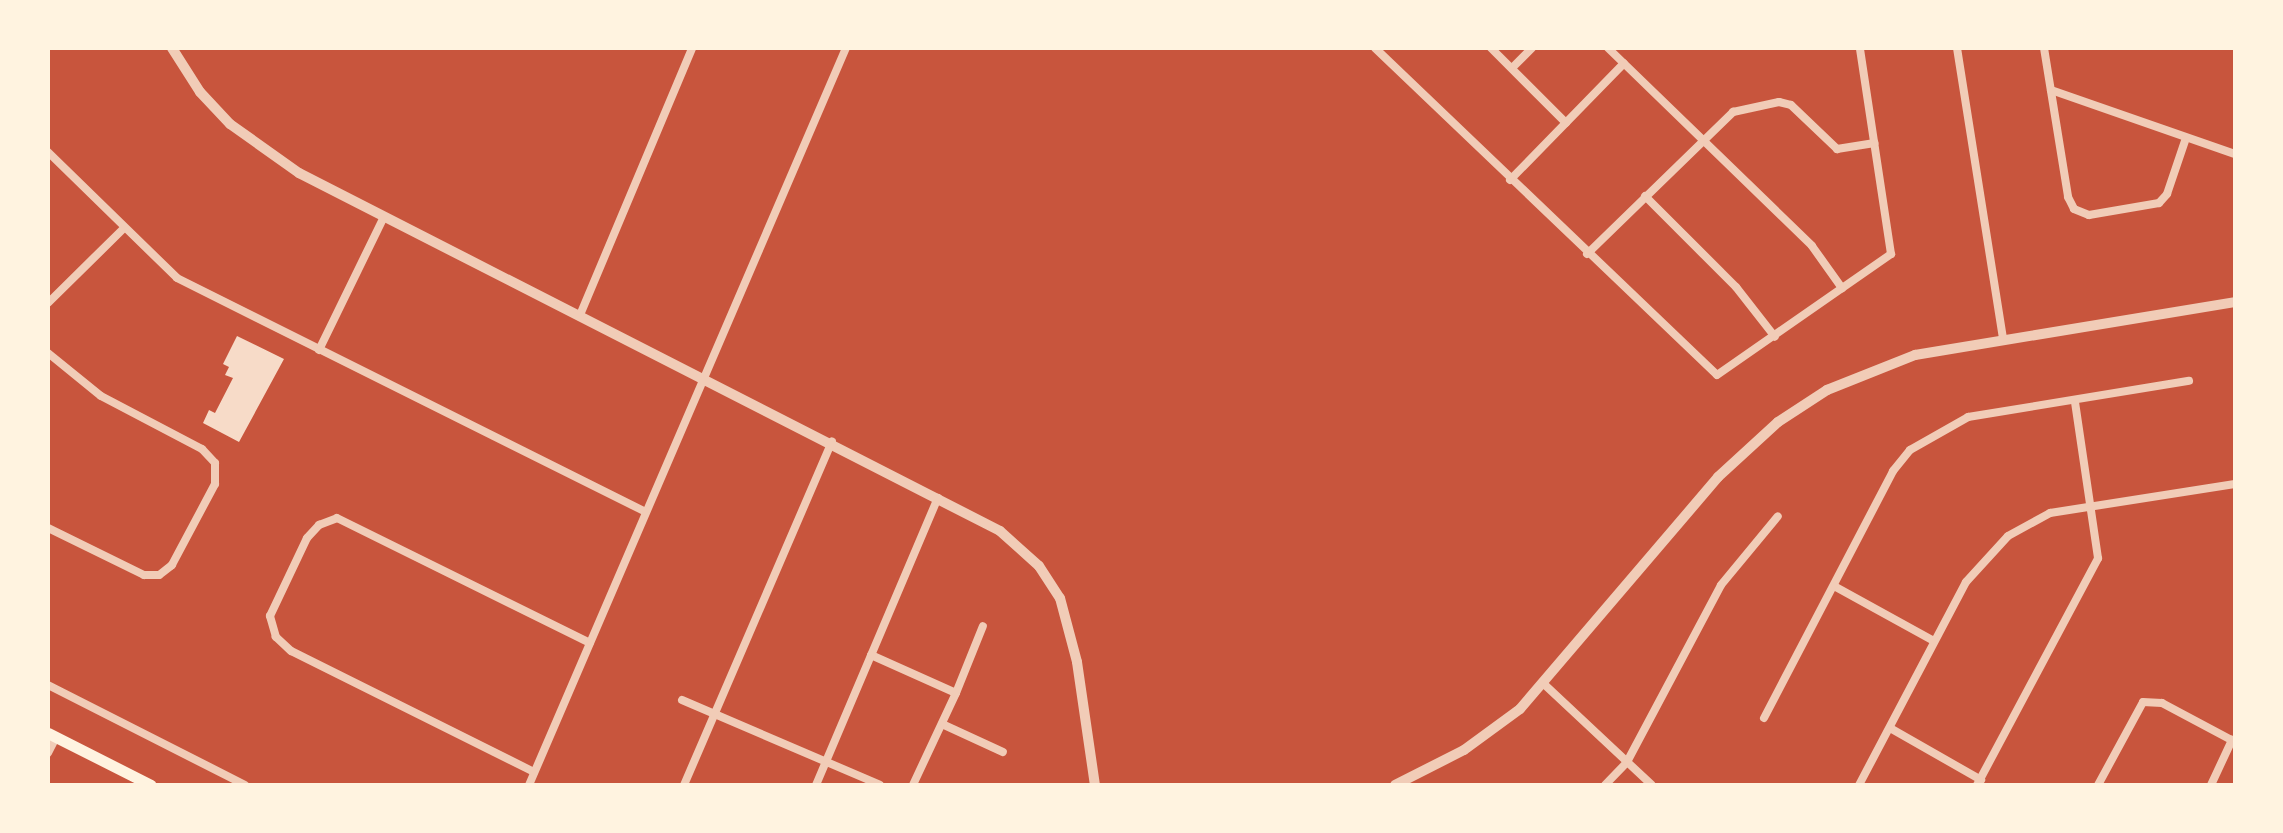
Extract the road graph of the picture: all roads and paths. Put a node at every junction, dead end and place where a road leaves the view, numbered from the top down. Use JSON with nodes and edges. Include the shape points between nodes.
{"nodes":[{"id":1,"x":172,"y":48,"type":"edge"},
{"id":2,"x":692,"y":48,"type":"edge"},
{"id":3,"x":846,"y":48,"type":"edge"},
{"id":4,"x":1375,"y":48,"type":"edge"},
{"id":5,"x":1491,"y":48,"type":"edge"},
{"id":6,"x":1532,"y":48,"type":"edge"},
{"id":7,"x":1608,"y":48,"type":"edge"},
{"id":8,"x":1860,"y":48,"type":"edge"},
{"id":9,"x":1957,"y":48,"type":"edge"},
{"id":10,"x":2044,"y":48,"type":"edge"},
{"id":11,"x":1624,"y":63,"type":"junction"},
{"id":12,"x":1512,"y":68,"type":"junction"},
{"id":13,"x":2051,"y":90,"type":"junction"},
{"id":14,"x":1566,"y":123,"type":"junction"},
{"id":15,"x":1702,"y":137,"type":"junction"},
{"id":16,"x":2186,"y":138,"type":"junction"},
{"id":17,"x":1875,"y":143,"type":"junction"},
{"id":18,"x":48,"y":152,"type":"edge"},
{"id":19,"x":2235,"y":154,"type":"edge"},
{"id":20,"x":1510,"y":180,"type":"junction"},
{"id":21,"x":1645,"y":196,"type":"junction"},
{"id":22,"x":384,"y":217,"type":"junction"},
{"id":23,"x":122,"y":230,"type":"junction"},
{"id":24,"x":1587,"y":254,"type":"junction"},
{"id":25,"x":1842,"y":288,"type":"junction"},
{"id":26,"x":2235,"y":302,"type":"edge"},
{"id":27,"x":48,"y":303,"type":"edge"},
{"id":28,"x":580,"y":315,"type":"junction"},
{"id":29,"x":1775,"y":337,"type":"junction"},
{"id":30,"x":2003,"y":338,"type":"junction"},
{"id":31,"x":319,"y":350,"type":"junction"},
{"id":32,"x":48,"y":353,"type":"edge"},
{"id":33,"x":705,"y":378,"type":"junction"},
{"id":34,"x":2189,"y":381,"type":"dead end"},
{"id":35,"x":2075,"y":402,"type":"junction"},
{"id":36,"x":832,"y":442,"type":"junction"},
{"id":37,"x":2235,"y":484,"type":"edge"},
{"id":38,"x":938,"y":498,"type":"junction"},
{"id":39,"x":2090,"y":507,"type":"junction"},
{"id":40,"x":646,"y":512,"type":"junction"},
{"id":41,"x":1778,"y":516,"type":"dead end"},
{"id":42,"x":48,"y":528,"type":"edge"},
{"id":43,"x":1834,"y":586,"type":"junction"},
{"id":44,"x":983,"y":626,"type":"dead end"},
{"id":45,"x":1934,"y":641,"type":"junction"},
{"id":46,"x":590,"y":643,"type":"junction"},
{"id":47,"x":871,"y":655,"type":"junction"},
{"id":48,"x":48,"y":685,"type":"edge"},
{"id":49,"x":1545,"y":685,"type":"junction"},
{"id":50,"x":956,"y":693,"type":"junction"},
{"id":51,"x":682,"y":700,"type":"dead end"},
{"id":52,"x":715,"y":714,"type":"junction"},
{"id":53,"x":1764,"y":718,"type":"dead end"},
{"id":54,"x":942,"y":724,"type":"junction"},
{"id":55,"x":1890,"y":728,"type":"junction"},
{"id":56,"x":52,"y":735,"type":"edge"},
{"id":57,"x":2233,"y":741,"type":"edge"},
{"id":58,"x":1003,"y":752,"type":"dead end"},
{"id":59,"x":48,"y":753,"type":"edge"},
{"id":60,"x":826,"y":762,"type":"junction"},
{"id":61,"x":1627,"y":762,"type":"junction"},
{"id":62,"x":534,"y":772,"type":"junction"},
{"id":63,"x":1979,"y":782,"type":"edge"},
{"id":64,"x":151,"y":785,"type":"edge"},
{"id":65,"x":245,"y":785,"type":"edge"},
{"id":66,"x":529,"y":785,"type":"edge"},
{"id":67,"x":684,"y":785,"type":"edge"},
{"id":68,"x":816,"y":785,"type":"edge"},
{"id":69,"x":880,"y":785,"type":"edge"},
{"id":70,"x":913,"y":785,"type":"edge"},
{"id":71,"x":1095,"y":785,"type":"edge"},
{"id":72,"x":1395,"y":785,"type":"edge"},
{"id":73,"x":1605,"y":785,"type":"edge"},
{"id":74,"x":1652,"y":785,"type":"edge"},
{"id":75,"x":1859,"y":785,"type":"edge"},
{"id":76,"x":2098,"y":785,"type":"edge"},
{"id":77,"x":2211,"y":785,"type":"edge"}],
"edges":[{"from":1,"to":22,"type":"street","via":[[208,101],[253,145]]},
{"from":2,"to":28,"type":"street"},
{"from":3,"to":33,"type":"street"},
{"from":4,"to":20,"type":"street"},
{"from":5,"to":12,"type":"street"},
{"from":6,"to":12,"type":"street"},
{"from":7,"to":11,"type":"street"},
{"from":8,"to":17,"type":"street"},
{"from":9,"to":30,"type":"street"},
{"from":10,"to":13,"type":"street"},
{"from":11,"to":14,"type":"street"},
{"from":11,"to":15,"type":"street"},
{"from":12,"to":14,"type":"street"},
{"from":13,"to":16,"type":"street"},
{"from":13,"to":16,"type":"street","via":[[2068,197],[2074,209],[2089,215],[2159,203]]},
{"from":14,"to":20,"type":"street"},
{"from":15,"to":17,"type":"street","via":[[1733,112],[1779,102],[1791,105],[1837,149]]},
{"from":15,"to":21,"type":"street"},
{"from":15,"to":25,"type":"street","via":[[1812,246]]},
{"from":16,"to":19,"type":"street"},
{"from":17,"to":25,"type":"street","via":[[1893,245],[1884,260]]},
{"from":18,"to":23,"type":"street"},
{"from":20,"to":24,"type":"street"},
{"from":21,"to":24,"type":"street"},
{"from":21,"to":29,"type":"street","via":[[1736,287]]},
{"from":22,"to":28,"type":"street"},
{"from":22,"to":31,"type":"street"},
{"from":23,"to":27,"type":"street"},
{"from":23,"to":31,"type":"street","via":[[177,278]]},
{"from":24,"to":29,"type":"street","via":[[1717,375]]},
{"from":25,"to":29,"type":"street"},
{"from":26,"to":30,"type":"street"},
{"from":28,"to":33,"type":"street"},
{"from":30,"to":49,"type":"street","via":[[1881,366],[1827,390],[1778,422],[1718,477]]},
{"from":31,"to":40,"type":"street"},
{"from":32,"to":42,"type":"street","via":[[101,396],[202,449],[215,463],[215,484],[172,565],[159,575],[144,575]]},
{"from":33,"to":36,"type":"street"},
{"from":33,"to":40,"type":"street"},
{"from":34,"to":35,"type":"street"},
{"from":35,"to":39,"type":"street"},
{"from":35,"to":43,"type":"street","via":[[1968,417],[1910,450],[1893,471]]},
{"from":36,"to":38,"type":"street"},
{"from":36,"to":52,"type":"street"},
{"from":37,"to":39,"type":"street"},
{"from":38,"to":47,"type":"street"},
{"from":38,"to":71,"type":"street","via":[[1011,541],[1039,566],[1060,598],[1077,662]]},
{"from":39,"to":45,"type":"street","via":[[2040,516],[1990,550]]},
{"from":39,"to":63,"type":"street","via":[[2098,558]]},
{"from":40,"to":46,"type":"street"},
{"from":41,"to":61,"type":"street","via":[[1716,593]]},
{"from":43,"to":45,"type":"street"},
{"from":43,"to":53,"type":"street"},
{"from":44,"to":50,"type":"street"},
{"from":45,"to":55,"type":"street"},
{"from":46,"to":62,"type":"street"},
{"from":46,"to":62,"type":"street","via":[[337,518],[319,525],[307,538],[270,616],[276,637],[291,651]]},
{"from":47,"to":50,"type":"street"},
{"from":47,"to":60,"type":"street"},
{"from":48,"to":65,"type":"street"},
{"from":49,"to":61,"type":"street"},
{"from":49,"to":72,"type":"street","via":[[1464,750]]},
{"from":50,"to":54,"type":"street"},
{"from":51,"to":52,"type":"street"},
{"from":52,"to":60,"type":"street"},
{"from":52,"to":67,"type":"street"},
{"from":54,"to":58,"type":"street"},
{"from":54,"to":70,"type":"street"},
{"from":55,"to":63,"type":"street"},
{"from":55,"to":75,"type":"street"},
{"from":56,"to":59,"type":"street"},
{"from":56,"to":64,"type":"main road"},
{"from":57,"to":76,"type":"street","via":[[2162,703],[2143,702]]},
{"from":57,"to":77,"type":"street"},
{"from":60,"to":68,"type":"street"},
{"from":60,"to":69,"type":"street"},
{"from":61,"to":73,"type":"street"},
{"from":61,"to":74,"type":"street"},
{"from":62,"to":66,"type":"street"}]}
